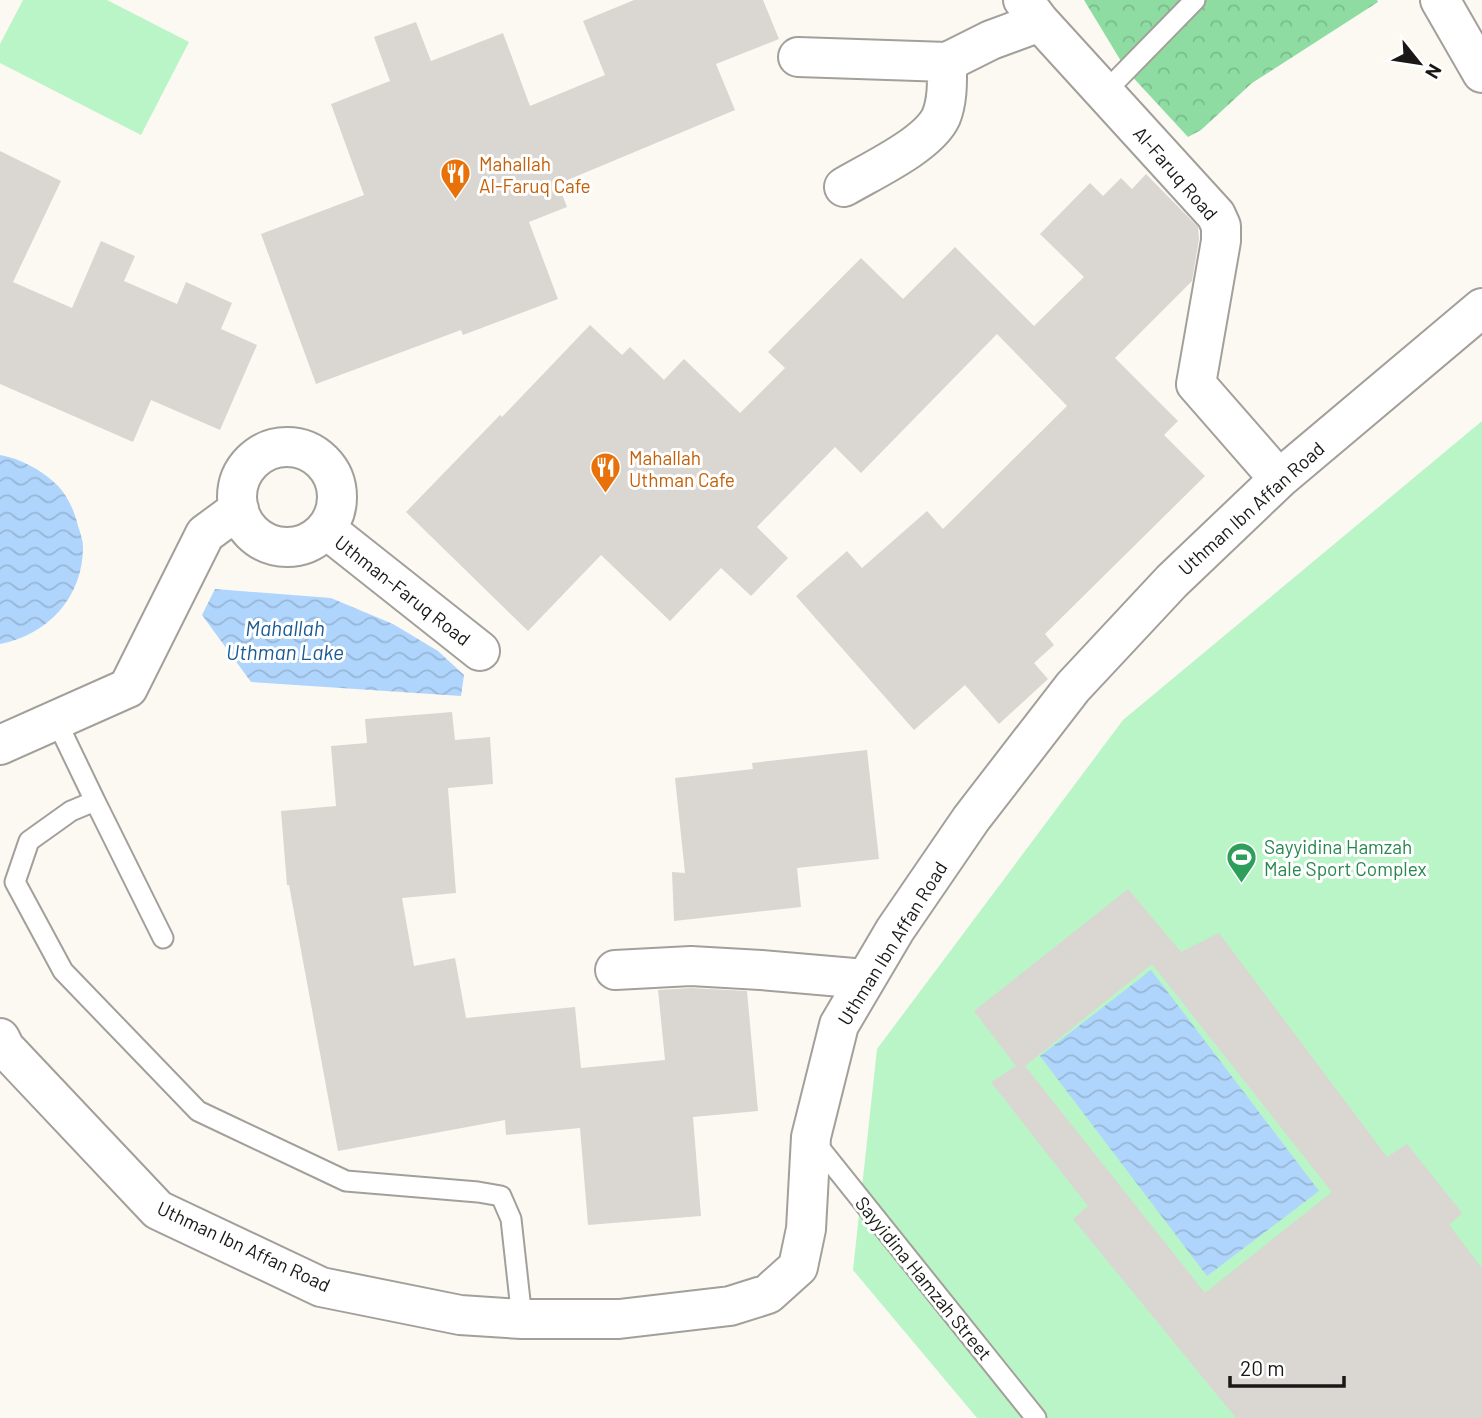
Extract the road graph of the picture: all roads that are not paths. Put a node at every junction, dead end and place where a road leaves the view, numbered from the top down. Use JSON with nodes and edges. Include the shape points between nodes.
{"nodes":[{"id":1,"x":1195,"y":0,"type":"edge"},
{"id":2,"x":1440,"y":0,"type":"edge"},
{"id":3,"x":1031,"y":11,"type":"edge"},
{"id":4,"x":797,"y":57,"type":"dead end"},
{"id":5,"x":947,"y":62,"type":"junction"},
{"id":6,"x":1482,"y":73,"type":"edge"},
{"id":7,"x":1105,"y":92,"type":"junction"},
{"id":8,"x":845,"y":187,"type":"dead end"},
{"id":9,"x":1482,"y":307,"type":"edge"},
{"id":10,"x":1279,"y":479,"type":"junction"},
{"id":11,"x":239,"y":509,"type":"junction"},
{"id":12,"x":326,"y":528,"type":"junction"},
{"id":13,"x":480,"y":651,"type":"dead end"},
{"id":14,"x":56,"y":720,"type":"junction"},
{"id":15,"x":0,"y":745,"type":"edge"},
{"id":16,"x":95,"y":801,"type":"junction"},
{"id":17,"x":163,"y":938,"type":"dead end"},
{"id":18,"x":615,"y":970,"type":"dead end"},
{"id":19,"x":865,"y":979,"type":"junction"},
{"id":20,"x":0,"y":1038,"type":"edge"},
{"id":21,"x":811,"y":1137,"type":"junction"},
{"id":22,"x":522,"y":1319,"type":"junction"},
{"id":23,"x":1036,"y":1418,"type":"edge"}],
"edges":[{"from":1,"to":7,"type":"lane"},
{"from":2,"to":6,"type":"street"},
{"from":3,"to":5,"type":"street","via":[[991,40]]},
{"from":3,"to":7,"type":"street","name":"Al-Faruq Road"},
{"from":4,"to":5,"type":"street"},
{"from":5,"to":8,"type":"street","via":[[946,99],[931,131]]},
{"from":7,"to":10,"type":"street","name":"Al-Faruq Road","via":[[1222,226],[1196,384]]},
{"from":9,"to":10,"type":"street","name":"Uthman Ibn Affan Road"},
{"from":10,"to":19,"type":"street","name":"Uthman Ibn Affan Road","via":[[1172,581],[1073,687],[971,818]]},
{"from":11,"to":12,"type":"street","via":[[254,535],[270,544],[307,544]]},
{"from":11,"to":12,"type":"street","via":[[240,482],[249,464],[263,453],[294,447],[311,451],[332,472],[337,489],[335,513]]},
{"from":11,"to":14,"type":"street","via":[[205,534],[128,688]]},
{"from":12,"to":13,"type":"street","name":"Uthman-Faruq Road"},
{"from":14,"to":15,"type":"street"},
{"from":14,"to":16,"type":"lane"},
{"from":16,"to":17,"type":"lane"},
{"from":16,"to":22,"type":"lane","via":[[71,811],[29,841],[15,882],[63,971],[198,1111],[346,1181],[501,1196],[511,1219]]},
{"from":18,"to":19,"type":"street","via":[[691,967]]},
{"from":19,"to":21,"type":"street","name":"Uthman Ibn Affan Road","via":[[839,1025]]},
{"from":20,"to":22,"type":"street","name":"Uthman Ibn Affan Road","via":[[158,1210],[321,1287],[460,1315]]},
{"from":21,"to":22,"type":"street","name":"Uthman Ibn Affan Road","via":[[806,1229],[798,1267],[768,1294],[730,1306],[619,1319]]},
{"from":21,"to":23,"type":"lane","name":"Sayyidina Hamzah Street"}]}
